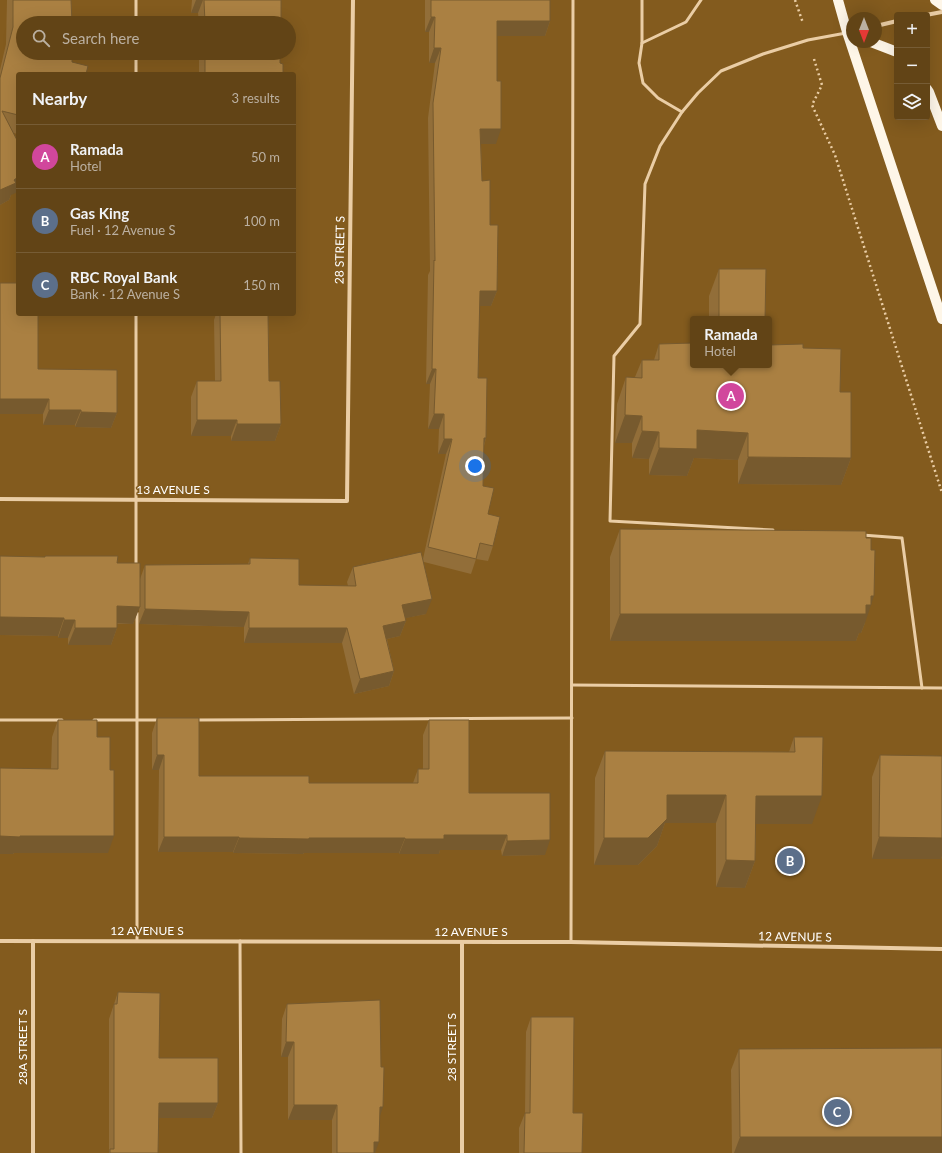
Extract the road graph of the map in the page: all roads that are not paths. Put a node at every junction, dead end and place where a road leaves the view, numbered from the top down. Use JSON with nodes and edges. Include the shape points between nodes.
{"nodes":[{"id":1,"x":136,"y":0,"type":"edge"},
{"id":2,"x":353,"y":0,"type":"edge"},
{"id":3,"x":574,"y":0,"type":"edge"},
{"id":4,"x":642,"y":0,"type":"edge"},
{"id":5,"x":701,"y":0,"type":"edge"},
{"id":6,"x":838,"y":0,"type":"edge"},
{"id":7,"x":935,"y":0,"type":"edge"},
{"id":8,"x":942,"y":5,"type":"edge"},
{"id":9,"x":942,"y":12,"type":"edge"},
{"id":10,"x":930,"y":14,"type":"edge"},
{"id":11,"x":136,"y":16,"type":"edge"},
{"id":12,"x":846,"y":22,"type":"edge"},
{"id":13,"x":894,"y":23,"type":"edge"},
{"id":14,"x":882,"y":25,"type":"edge"},
{"id":15,"x":846,"y":34,"type":"edge"},
{"id":16,"x":642,"y":43,"type":"junction"},
{"id":17,"x":882,"y":46,"type":"edge"},
{"id":18,"x":855,"y":48,"type":"edge"},
{"id":19,"x":894,"y":51,"type":"edge"},
{"id":20,"x":136,"y":60,"type":"edge"},
{"id":21,"x":136,"y":72,"type":"edge"},
{"id":22,"x":930,"y":95,"type":"edge"},
{"id":23,"x":682,"y":112,"type":"junction"},
{"id":24,"x":942,"y":126,"type":"edge"},
{"id":25,"x":136,"y":316,"type":"edge"},
{"id":26,"x":942,"y":319,"type":"edge"},
{"id":27,"x":0,"y":499,"type":"edge"},
{"id":28,"x":136,"y":500,"type":"junction"},
{"id":29,"x":346,"y":501,"type":"joint"},
{"id":30,"x":776,"y":531,"type":"edge"},
{"id":31,"x":855,"y":535,"type":"edge"},
{"id":32,"x":136,"y":571,"type":"edge"},
{"id":33,"x":137,"y":610,"type":"edge"},
{"id":34,"x":572,"y":685,"type":"junction"},
{"id":35,"x":922,"y":688,"type":"junction"},
{"id":36,"x":942,"y":688,"type":"edge"},
{"id":37,"x":572,"y":718,"type":"junction"},
{"id":38,"x":0,"y":720,"type":"edge"},
{"id":39,"x":69,"y":720,"type":"edge"},
{"id":40,"x":91,"y":720,"type":"edge"},
{"id":41,"x":137,"y":720,"type":"junction"},
{"id":42,"x":161,"y":720,"type":"edge"},
{"id":43,"x":192,"y":720,"type":"edge"},
{"id":44,"x":0,"y":941,"type":"edge"},
{"id":45,"x":33,"y":941,"type":"junction"},
{"id":46,"x":137,"y":941,"type":"junction"},
{"id":47,"x":240,"y":941,"type":"junction"},
{"id":48,"x":462,"y":942,"type":"junction"},
{"id":49,"x":571,"y":942,"type":"junction"},
{"id":50,"x":942,"y":949,"type":"edge"},
{"id":51,"x":33,"y":1153,"type":"edge"},
{"id":52,"x":241,"y":1153,"type":"edge"},
{"id":53,"x":462,"y":1153,"type":"edge"}],
"edges":[{"from":1,"to":11,"type":"lane"},
{"from":2,"to":29,"type":"street","name":"28 STREET S"},
{"from":3,"to":34,"type":"lane"},
{"from":4,"to":16,"type":"lane"},
{"from":5,"to":16,"type":"lane","via":[[686,22]]},
{"from":6,"to":12,"type":"main road"},
{"from":7,"to":8,"type":"main road"},
{"from":9,"to":10,"type":"street"},
{"from":13,"to":14,"type":"street"},
{"from":15,"to":23,"type":"lane","via":[[808,40],[721,71]]},
{"from":16,"to":23,"type":"lane","via":[[639,63],[643,83],[658,98]]},
{"from":17,"to":19,"type":"main road"},
{"from":18,"to":26,"type":"main road"},
{"from":20,"to":21,"type":"lane"},
{"from":22,"to":24,"type":"main road"},
{"from":23,"to":30,"type":"lane","via":[[660,146],[645,184],[640,324],[614,356],[610,522]]},
{"from":25,"to":28,"type":"lane"},
{"from":27,"to":28,"type":"street","name":"13 AVENUE S"},
{"from":28,"to":29,"type":"street","name":"13 AVENUE S"},
{"from":28,"to":32,"type":"lane"},
{"from":31,"to":35,"type":"lane","via":[[902,538]]},
{"from":33,"to":41,"type":"lane"},
{"from":34,"to":35,"type":"lane"},
{"from":34,"to":37,"type":"lane"},
{"from":35,"to":36,"type":"lane"},
{"from":37,"to":43,"type":"lane"},
{"from":37,"to":49,"type":"lane"},
{"from":38,"to":39,"type":"lane"},
{"from":40,"to":41,"type":"lane"},
{"from":41,"to":42,"type":"lane"},
{"from":41,"to":46,"type":"lane"},
{"from":44,"to":45,"type":"street","name":"12 AVENUE S"},
{"from":45,"to":46,"type":"street","name":"12 AVENUE S"},
{"from":45,"to":51,"type":"street","name":"28A STREET S"},
{"from":46,"to":47,"type":"street","name":"12 AVENUE S"},
{"from":47,"to":48,"type":"street","name":"12 AVENUE S"},
{"from":47,"to":52,"type":"lane"},
{"from":48,"to":49,"type":"street","name":"12 AVENUE S"},
{"from":48,"to":53,"type":"street","name":"28 STREET S"},
{"from":49,"to":50,"type":"street","name":"12 AVENUE S"}]}
